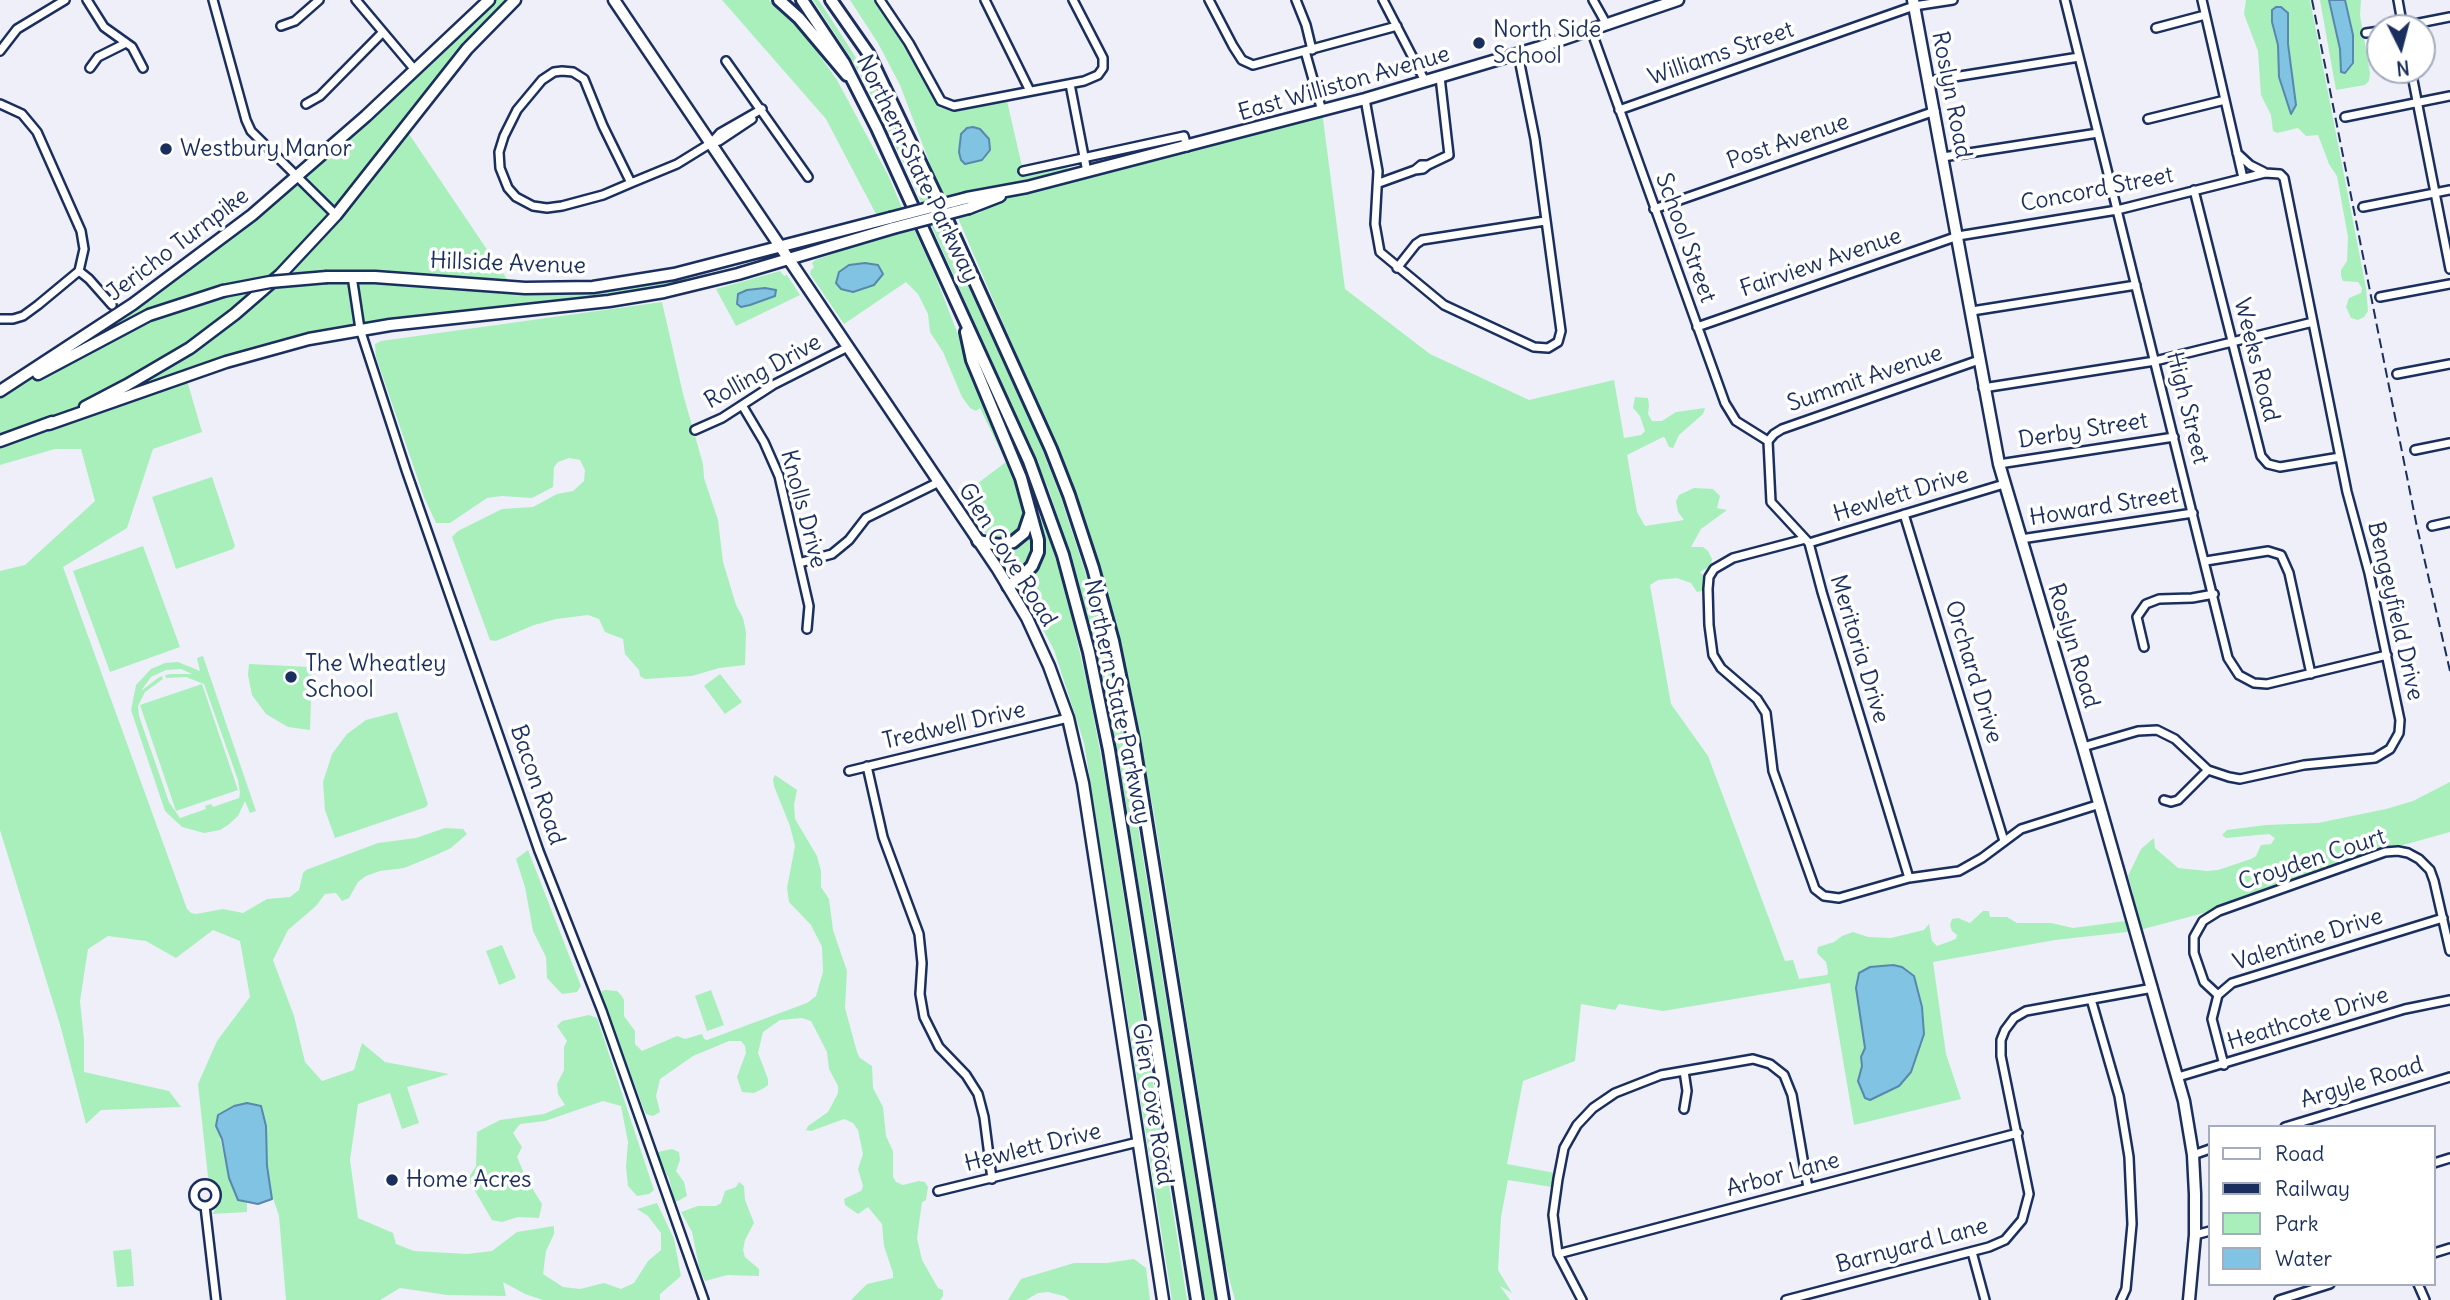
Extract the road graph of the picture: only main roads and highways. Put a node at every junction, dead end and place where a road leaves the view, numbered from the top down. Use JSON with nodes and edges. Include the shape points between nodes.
{"nodes":[{"id":1,"x":489,"y":0,"type":"edge"},
{"id":2,"x":515,"y":0,"type":"edge"},
{"id":3,"x":614,"y":0,"type":"edge"},
{"id":4,"x":779,"y":0,"type":"edge"},
{"id":5,"x":802,"y":0,"type":"edge"},
{"id":6,"x":835,"y":0,"type":"edge"},
{"id":7,"x":1678,"y":0,"type":"edge"},
{"id":8,"x":1913,"y":3,"type":"edge"},
{"id":9,"x":856,"y":85,"type":"junction"},
{"id":10,"x":1183,"y":148,"type":"joint"},
{"id":11,"x":892,"y":223,"type":"junction"},
{"id":12,"x":780,"y":246,"type":"junction"},
{"id":13,"x":789,"y":259,"type":"junction"},
{"id":14,"x":962,"y":312,"type":"junction"},
{"id":15,"x":0,"y":392,"type":"edge"},
{"id":16,"x":49,"y":424,"type":"junction"},
{"id":17,"x":0,"y":441,"type":"edge"},
{"id":18,"x":1031,"y":513,"type":"junction"},
{"id":19,"x":978,"y":541,"type":"junction"},
{"id":20,"x":1008,"y":586,"type":"junction"},
{"id":21,"x":1163,"y":1300,"type":"edge"},
{"id":22,"x":1197,"y":1300,"type":"edge"},
{"id":23,"x":1223,"y":1300,"type":"edge"},
{"id":24,"x":2189,"y":1300,"type":"edge"}],
"edges":[{"from":1,"to":15,"type":"main road","name":"Jericho Turnpike","via":[[296,178],[177,273]]},
{"from":2,"to":16,"type":"main road","via":[[451,67],[336,215],[280,275],[211,332],[127,385]]},
{"from":3,"to":12,"type":"main road","name":"Glen Cove Road"},
{"from":4,"to":9,"type":"highway"},
{"from":5,"to":9,"type":"highway","name":"Northern State Parkway"},
{"from":6,"to":23,"type":"highway","name":"Northern State Parkway","via":[[890,97],[1041,425],[1093,568],[1135,751]]},
{"from":7,"to":10,"type":"main road","name":"East Williston Avenue","via":[[1518,54]]},
{"from":8,"to":24,"type":"main road","name":"Roslyn Road","via":[[1998,464],[2178,1077],[2193,1155],[2195,1235]]},
{"from":9,"to":14,"type":"highway","name":"Northern State Parkway"},
{"from":10,"to":11,"type":"main road","name":"Hillside Avenue","bridge":true},
{"from":11,"to":12,"type":"main road","name":"Hillside Avenue"},
{"from":11,"to":13,"type":"main road","name":"Hillside Avenue"},
{"from":12,"to":13,"type":"main road","name":"Glen Cove Road"},
{"from":12,"to":15,"type":"main road","name":"Hillside Avenue","bridge":true,"via":[[674,274],[593,287],[513,288],[352,276],[270,282],[223,291],[149,315]]},
{"from":13,"to":16,"type":"main road","name":"Hillside Avenue","via":[[652,295],[309,339]]},
{"from":13,"to":19,"type":"main road","name":"Glen Cove Road"},
{"from":14,"to":18,"type":"highway","via":[[972,360],[1013,455]]},
{"from":14,"to":22,"type":"highway","name":"Northern State Parkway","via":[[1038,484],[1089,652],[1111,762]]},
{"from":16,"to":17,"type":"main road"},
{"from":18,"to":19,"type":"highway","via":[[1024,533],[1013,542]]},
{"from":18,"to":20,"type":"highway","via":[[1037,555],[1029,571]]},
{"from":19,"to":20,"type":"main road","name":"Glen Cove Road"},
{"from":20,"to":21,"type":"main road","name":"Glen Cove Road","via":[[1042,650],[1068,718],[1083,783]]}]}
